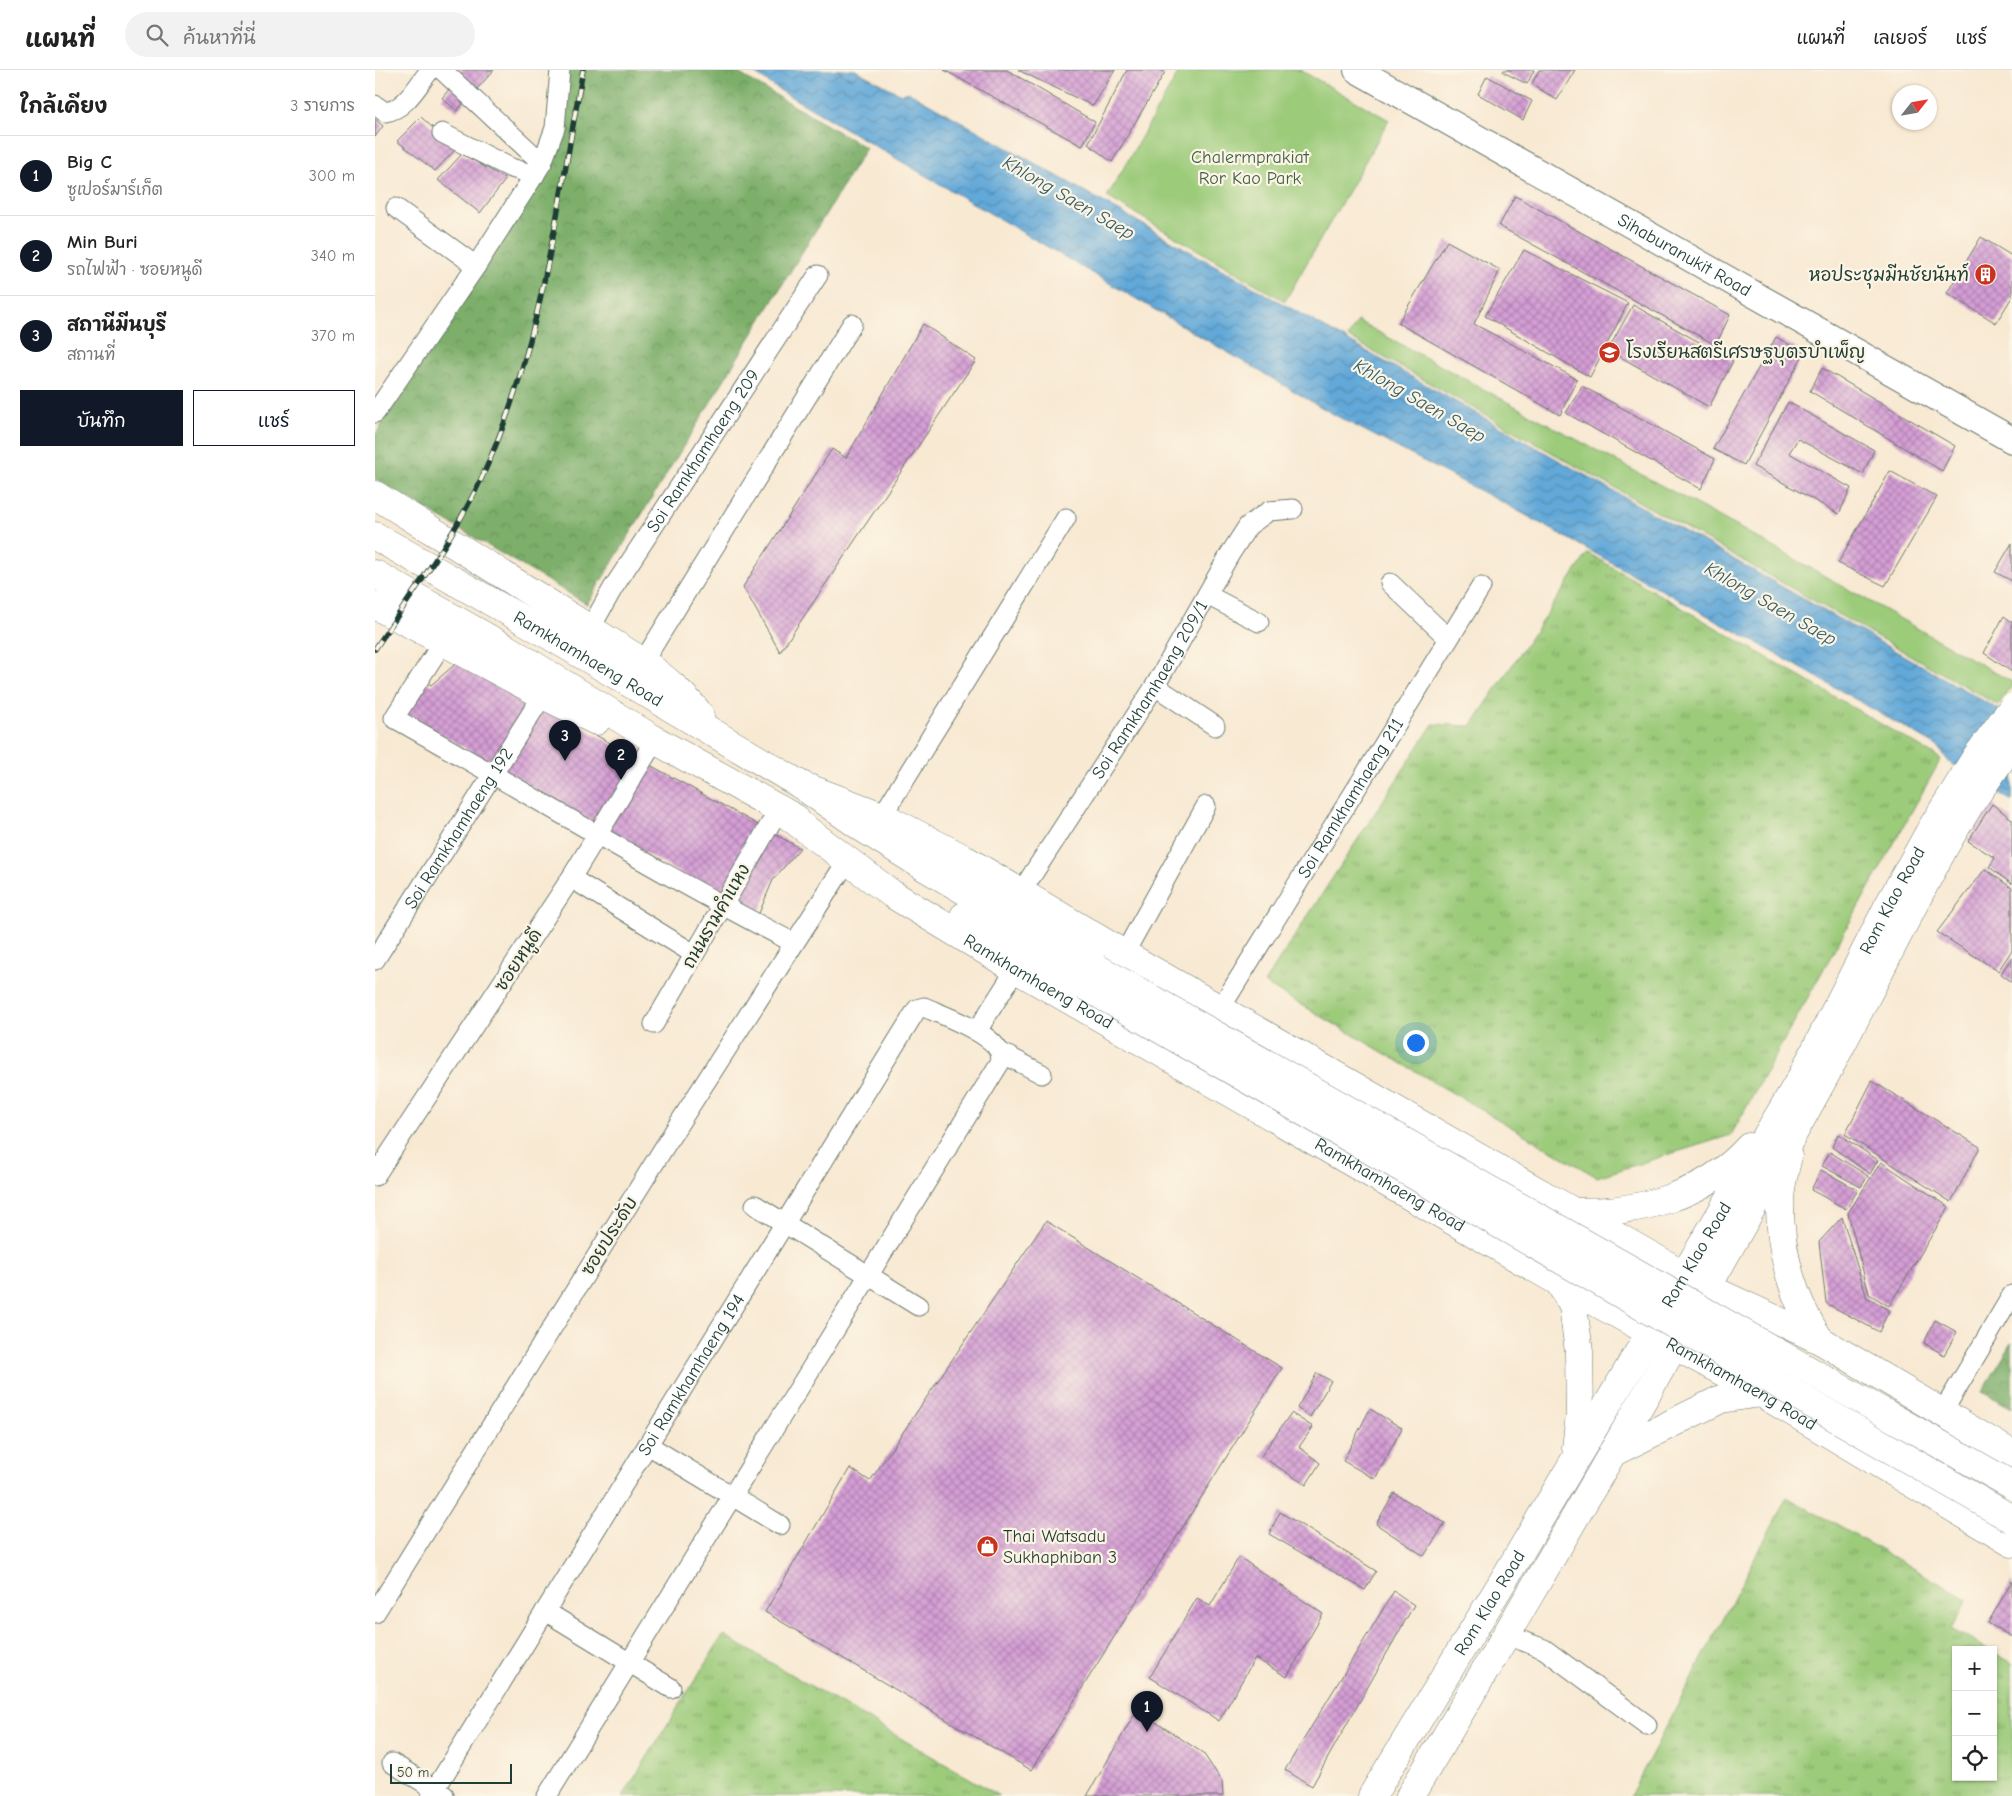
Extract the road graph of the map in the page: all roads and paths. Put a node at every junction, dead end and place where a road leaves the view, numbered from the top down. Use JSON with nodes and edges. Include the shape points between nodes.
{"nodes":[{"id":1,"x":430,"y":70,"type":"edge"},
{"id":2,"x":442,"y":70,"type":"edge"},
{"id":3,"x":560,"y":70,"type":"edge"},
{"id":4,"x":1357,"y":70,"type":"edge"},
{"id":5,"x":375,"y":105,"type":"edge"},
{"id":6,"x":442,"y":133,"type":"dead end"},
{"id":7,"x":539,"y":169,"type":"junction"},
{"id":8,"x":396,"y":208,"type":"dead end"},
{"id":9,"x":476,"y":266,"type":"junction"},
{"id":10,"x":819,"y":274,"type":"dead end"},
{"id":11,"x":852,"y":324,"type":"dead end"},
{"id":12,"x":375,"y":413,"type":"edge"},
{"id":13,"x":2012,"y":440,"type":"edge"},
{"id":14,"x":375,"y":495,"type":"edge"},
{"id":15,"x":1293,"y":509,"type":"dead end"},
{"id":16,"x":1065,"y":518,"type":"dead end"},
{"id":17,"x":375,"y":536,"type":"edge"},
{"id":18,"x":375,"y":574,"type":"edge"},
{"id":19,"x":1390,"y":584,"type":"dead end"},
{"id":20,"x":1481,"y":587,"type":"dead end"},
{"id":21,"x":1207,"y":596,"type":"junction"},
{"id":22,"x":375,"y":605,"type":"edge"},
{"id":23,"x":1259,"y":622,"type":"dead end"},
{"id":24,"x":591,"y":629,"type":"junction"},
{"id":25,"x":1448,"y":638,"type":"junction"},
{"id":26,"x":443,"y":642,"type":"junction"},
{"id":27,"x":643,"y":662,"type":"junction"},
{"id":28,"x":1155,"y":686,"type":"junction"},
{"id":29,"x":543,"y":695,"type":"junction"},
{"id":30,"x":2012,"y":708,"type":"edge"},
{"id":31,"x":1215,"y":726,"type":"dead end"},
{"id":32,"x":713,"y":733,"type":"junction"},
{"id":33,"x":655,"y":740,"type":"junction"},
{"id":34,"x":2012,"y":744,"type":"edge"},
{"id":35,"x":493,"y":773,"type":"junction"},
{"id":36,"x":801,"y":785,"type":"junction"},
{"id":37,"x":1206,"y":806,"type":"dead end"},
{"id":38,"x":779,"y":809,"type":"junction"},
{"id":39,"x":882,"y":816,"type":"junction"},
{"id":40,"x":1940,"y":834,"type":"junction"},
{"id":41,"x":597,"y":836,"type":"junction"},
{"id":42,"x":847,"y":861,"type":"junction"},
{"id":43,"x":571,"y":878,"type":"junction"},
{"id":44,"x":1021,"y":892,"type":"junction"},
{"id":45,"x":721,"y":906,"type":"junction"},
{"id":46,"x":795,"y":943,"type":"junction"},
{"id":47,"x":694,"y":954,"type":"junction"},
{"id":48,"x":1124,"y":954,"type":"junction"},
{"id":49,"x":375,"y":960,"type":"edge"},
{"id":50,"x":1016,"y":969,"type":"junction"},
{"id":51,"x":1091,"y":977,"type":"junction"},
{"id":52,"x":1220,"y":1009,"type":"junction"},
{"id":53,"x":654,"y":1024,"type":"dead end"},
{"id":54,"x":977,"y":1031,"type":"junction"},
{"id":55,"x":1002,"y":1053,"type":"junction"},
{"id":56,"x":1821,"y":1063,"type":"junction"},
{"id":57,"x":1042,"y":1074,"type":"dead end"},
{"id":58,"x":1785,"y":1123,"type":"junction"},
{"id":59,"x":375,"y":1176,"type":"edge"},
{"id":60,"x":755,"y":1205,"type":"dead end"},
{"id":61,"x":1562,"y":1205,"type":"junction"},
{"id":62,"x":785,"y":1224,"type":"junction"},
{"id":63,"x":1514,"y":1255,"type":"junction"},
{"id":64,"x":869,"y":1274,"type":"junction"},
{"id":65,"x":1695,"y":1280,"type":"junction"},
{"id":66,"x":1559,"y":1282,"type":"junction"},
{"id":67,"x":2012,"y":1295,"type":"edge"},
{"id":68,"x":918,"y":1306,"type":"dead end"},
{"id":69,"x":1662,"y":1339,"type":"junction"},
{"id":70,"x":1820,"y":1340,"type":"junction"},
{"id":71,"x":1848,"y":1357,"type":"junction"},
{"id":72,"x":1761,"y":1393,"type":"junction"},
{"id":73,"x":1942,"y":1413,"type":"junction"},
{"id":74,"x":1797,"y":1414,"type":"junction"},
{"id":75,"x":648,"y":1445,"type":"junction"},
{"id":76,"x":1612,"y":1453,"type":"junction"},
{"id":77,"x":2012,"y":1454,"type":"edge"},
{"id":78,"x":1575,"y":1458,"type":"junction"},
{"id":79,"x":2012,"y":1485,"type":"edge"},
{"id":80,"x":731,"y":1497,"type":"junction"},
{"id":81,"x":2012,"y":1519,"type":"edge"},
{"id":82,"x":780,"y":1525,"type":"dead end"},
{"id":83,"x":2012,"y":1543,"type":"edge"},
{"id":84,"x":545,"y":1611,"type":"junction"},
{"id":85,"x":375,"y":1613,"type":"edge"},
{"id":86,"x":1507,"y":1635,"type":"junction"},
{"id":87,"x":629,"y":1664,"type":"junction"},
{"id":88,"x":671,"y":1688,"type":"dead end"},
{"id":89,"x":1647,"y":1725,"type":"dead end"},
{"id":90,"x":392,"y":1763,"type":"dead end"},
{"id":91,"x":437,"y":1794,"type":"edge"},
{"id":92,"x":547,"y":1796,"type":"edge"},
{"id":93,"x":1372,"y":1796,"type":"edge"},
{"id":94,"x":1410,"y":1796,"type":"edge"}],
"edges":[{"from":1,"to":5,"type":"street","via":[[394,111],[385,112]]},
{"from":2,"to":7,"type":"street"},
{"from":3,"to":7,"type":"street","via":[[555,128]]},
{"from":4,"to":13,"type":"main road","name":"Sihaburanukit Road"},
{"from":6,"to":7,"type":"street","via":[[511,168]]},
{"from":7,"to":9,"type":"street"},
{"from":8,"to":9,"type":"street"},
{"from":9,"to":12,"type":"street"},
{"from":10,"to":24,"type":"street","name":"Soi Ramkhamhaeng 209","via":[[613,588]]},
{"from":11,"to":27,"type":"street"},
{"from":14,"to":24,"type":"main road"},
{"from":15,"to":21,"type":"street","name":"Soi Ramkhamhaeng 209/1","via":[[1269,510],[1248,526]]},
{"from":16,"to":39,"type":"street"},
{"from":17,"to":32,"type":"main road","name":"Ramkhamhaeng Road"},
{"from":18,"to":33,"type":"main road","name":"Ramkhamhaeng Road","via":[[509,650]]},
{"from":19,"to":25,"type":"street"},
{"from":20,"to":25,"type":"street","name":"Soi Ramkhamhaeng 211"},
{"from":21,"to":23,"type":"street"},
{"from":21,"to":28,"type":"street","name":"Soi Ramkhamhaeng 209/1"},
{"from":22,"to":26,"type":"main road"},
{"from":24,"to":27,"type":"main road"},
{"from":25,"to":52,"type":"street","name":"Soi Ramkhamhaeng 211"},
{"from":26,"to":29,"type":"main road"},
{"from":26,"to":35,"type":"street","via":[[394,718]]},
{"from":27,"to":32,"type":"main road","via":[[689,700]]},
{"from":28,"to":31,"type":"street"},
{"from":28,"to":44,"type":"street","name":"Soi Ramkhamhaeng 209/1"},
{"from":29,"to":33,"type":"main road","via":[[591,719]]},
{"from":29,"to":35,"type":"street","name":"Soi Ramkhamhaeng 192"},
{"from":30,"to":40,"type":"main road","name":"Rom Klao Road","bridge":true,"via":[[1976,757]]},
{"from":32,"to":36,"type":"main road","name":"Ramkhamhaeng Road"},
{"from":33,"to":38,"type":"main road","name":"Ramkhamhaeng Road"},
{"from":33,"to":41,"type":"street","name":"ซอยหนูดี"},
{"from":34,"to":40,"type":"main road","name":"Rom Klao Road","bridge":true,"via":[[1970,804]]},
{"from":35,"to":41,"type":"street"},
{"from":35,"to":49,"type":"street","name":"Soi Ramkhamhaeng 192"},
{"from":36,"to":39,"type":"main road","name":"Ramkhamhaeng Road"},
{"from":36,"to":51,"type":"main road","name":"Ramkhamhaeng Road"},
{"from":37,"to":48,"type":"street"},
{"from":38,"to":42,"type":"main road","name":"Ramkhamhaeng Road"},
{"from":38,"to":45,"type":"street","name":"ถนนรามคำแหง"},
{"from":38,"to":51,"type":"main road","name":"Ramkhamhaeng Road"},
{"from":39,"to":44,"type":"main road","name":"Ramkhamhaeng Road"},
{"from":40,"to":56,"type":"main road","name":"Rom Klao Road","via":[[1892,898]]},
{"from":41,"to":43,"type":"street","name":"ซอยหนูดี"},
{"from":41,"to":45,"type":"street"},
{"from":42,"to":46,"type":"street","name":"ซอยประดับ"},
{"from":42,"to":50,"type":"main road","name":"Ramkhamhaeng Road","via":[[892,894]]},
{"from":43,"to":47,"type":"street"},
{"from":43,"to":59,"type":"street","name":"ซอยหนูดี"},
{"from":44,"to":48,"type":"main road","name":"Ramkhamhaeng Road"},
{"from":45,"to":46,"type":"street"},
{"from":45,"to":47,"type":"street","name":"ถนนรามคำแหง"},
{"from":46,"to":85,"type":"street","name":"ซอยประดับ"},
{"from":47,"to":53,"type":"street","name":"ถนนรามคำแหง"},
{"from":48,"to":52,"type":"main road","name":"Ramkhamhaeng Road"},
{"from":50,"to":54,"type":"street"},
{"from":50,"to":63,"type":"main road","name":"Ramkhamhaeng Road"},
{"from":51,"to":79,"type":"main road","name":"Ramkhamhaeng Road","bridge":true},
{"from":51,"to":81,"type":"main road","name":"Ramkhamhaeng Road","bridge":true},
{"from":52,"to":61,"type":"main road","name":"Ramkhamhaeng Road"},
{"from":54,"to":55,"type":"street","name":"Soi Ramkhamhaeng 194","via":[[998,1046]]},
{"from":54,"to":62,"type":"street","name":"Soi Ramkhamhaeng 194","via":[[924,1007],[917,1009]]},
{"from":55,"to":57,"type":"street","name":"Soi Ramkhamhaeng 194"},
{"from":55,"to":64,"type":"street","via":[[1001,1061]]},
{"from":56,"to":56,"type":"main road","via":[[1825,1006],[1870,904],[1903,844],[1927,816],[1939,812],[1953,813],[1963,820],[1965,828],[1961,844],[1884,993]]},
{"from":56,"to":58,"type":"main road","name":"Rom Klao Road"},
{"from":58,"to":61,"type":"main road","via":[[1727,1169],[1685,1192],[1635,1208],[1605,1212]]},
{"from":58,"to":65,"type":"main road","name":"Rom Klao Road"},
{"from":58,"to":70,"type":"main road","via":[[1781,1225],[1791,1282],[1807,1320]]},
{"from":60,"to":62,"type":"street"},
{"from":61,"to":63,"type":"main road","via":[[1605,1243],[1611,1253],[1610,1263],[1593,1272],[1575,1271]]},
{"from":61,"to":65,"type":"main road","name":"Ramkhamhaeng Road"},
{"from":62,"to":64,"type":"street"},
{"from":62,"to":75,"type":"street","name":"Soi Ramkhamhaeng 194"},
{"from":63,"to":66,"type":"main road","name":"Ramkhamhaeng Road"},
{"from":64,"to":68,"type":"street"},
{"from":64,"to":80,"type":"street"},
{"from":65,"to":69,"type":"main road","name":"Rom Klao Road"},
{"from":65,"to":70,"type":"main road","name":"Ramkhamhaeng Road"},
{"from":66,"to":69,"type":"main road","name":"Ramkhamhaeng Road"},
{"from":66,"to":78,"type":"main road","via":[[1573,1306],[1579,1352],[1580,1415]]},
{"from":67,"to":73,"type":"street"},
{"from":69,"to":72,"type":"main road","name":"Ramkhamhaeng Road"},
{"from":69,"to":76,"type":"main road","name":"Rom Klao Road"},
{"from":69,"to":78,"type":"main road","name":"Rom Klao Road"},
{"from":70,"to":71,"type":"main road","name":"Ramkhamhaeng Road"},
{"from":71,"to":73,"type":"main road","name":"Ramkhamhaeng Road"},
{"from":71,"to":74,"type":"main road","via":[[1789,1335],[1778,1334],[1764,1341],[1758,1353],[1758,1366],[1764,1378]]},
{"from":72,"to":74,"type":"main road","name":"Ramkhamhaeng Road"},
{"from":72,"to":76,"type":"main road","via":[[1721,1399]]},
{"from":73,"to":77,"type":"main road","name":"Ramkhamhaeng Road"},
{"from":74,"to":83,"type":"main road","name":"Ramkhamhaeng Road"},
{"from":75,"to":80,"type":"street"},
{"from":75,"to":84,"type":"street","name":"Soi Ramkhamhaeng 194"},
{"from":76,"to":86,"type":"main road","name":"Rom Klao Road"},
{"from":78,"to":93,"type":"main road","name":"Rom Klao Road"},
{"from":80,"to":82,"type":"street"},
{"from":80,"to":87,"type":"street"},
{"from":84,"to":87,"type":"street"},
{"from":84,"to":91,"type":"street","name":"Soi Ramkhamhaeng 194"},
{"from":86,"to":89,"type":"street","via":[[1544,1649]]},
{"from":86,"to":94,"type":"main road","name":"Rom Klao Road"},
{"from":87,"to":88,"type":"street"},
{"from":87,"to":92,"type":"street"},
{"from":90,"to":91,"type":"street"}]}
